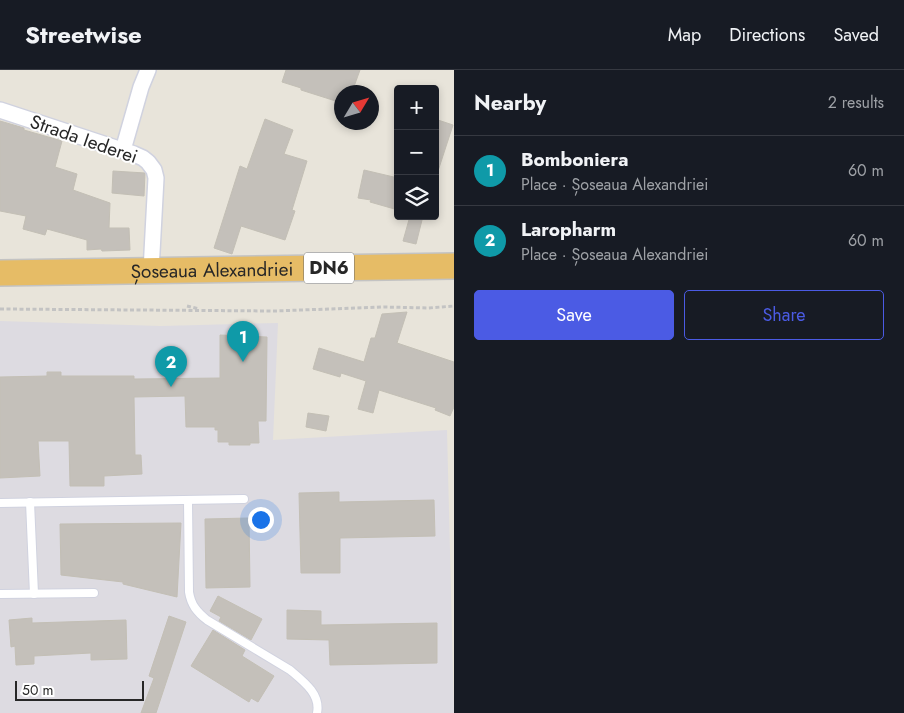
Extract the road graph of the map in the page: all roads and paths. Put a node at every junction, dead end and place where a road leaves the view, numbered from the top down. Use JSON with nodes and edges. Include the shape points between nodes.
{"nodes":[{"id":1,"x":148,"y":70,"type":"edge"},
{"id":2,"x":0,"y":110,"type":"edge"},
{"id":3,"x":123,"y":150,"type":"junction"},
{"id":4,"x":454,"y":266,"type":"edge"},
{"id":5,"x":151,"y":271,"type":"junction"},
{"id":6,"x":0,"y":273,"type":"edge"},
{"id":7,"x":454,"y":282,"type":"edge"},
{"id":8,"x":0,"y":289,"type":"edge"},
{"id":9,"x":187,"y":306,"type":"dead end"},
{"id":10,"x":454,"y":306,"type":"edge"},
{"id":11,"x":0,"y":308,"type":"edge"},
{"id":12,"x":206,"y":310,"type":"junction"},
{"id":13,"x":244,"y":499,"type":"dead end"},
{"id":14,"x":188,"y":500,"type":"junction"},
{"id":15,"x":30,"y":502,"type":"junction"},
{"id":16,"x":0,"y":503,"type":"edge"},
{"id":17,"x":94,"y":593,"type":"dead end"},
{"id":18,"x":0,"y":594,"type":"edge"},
{"id":19,"x":34,"y":594,"type":"junction"},
{"id":20,"x":317,"y":713,"type":"edge"}],
"edges":[{"from":1,"to":3,"type":"street"},
{"from":2,"to":3,"type":"street","name":"Strada Iederei"},
{"from":3,"to":5,"type":"street","name":"Strada Iederei","via":[[148,162],[156,178]]},
{"from":4,"to":5,"type":"highway","name":"Șoseaua Alexandriei","number":"DN6"},
{"from":5,"to":6,"type":"highway","name":"Șoseaua Alexandriei","number":"DN6"},
{"from":7,"to":8,"type":"highway","name":"Șoseaua Alexandriei","number":"DN6"},
{"from":9,"to":12,"type":"path"},
{"from":10,"to":12,"type":"path"},
{"from":11,"to":12,"type":"path"},
{"from":13,"to":14,"type":"lane"},
{"from":14,"to":15,"type":"lane"},
{"from":14,"to":20,"type":"lane","via":[[189,592],[197,612],[302,680],[317,702]]},
{"from":15,"to":16,"type":"lane"},
{"from":15,"to":19,"type":"lane"},
{"from":17,"to":19,"type":"lane"},
{"from":18,"to":19,"type":"lane"}]}
